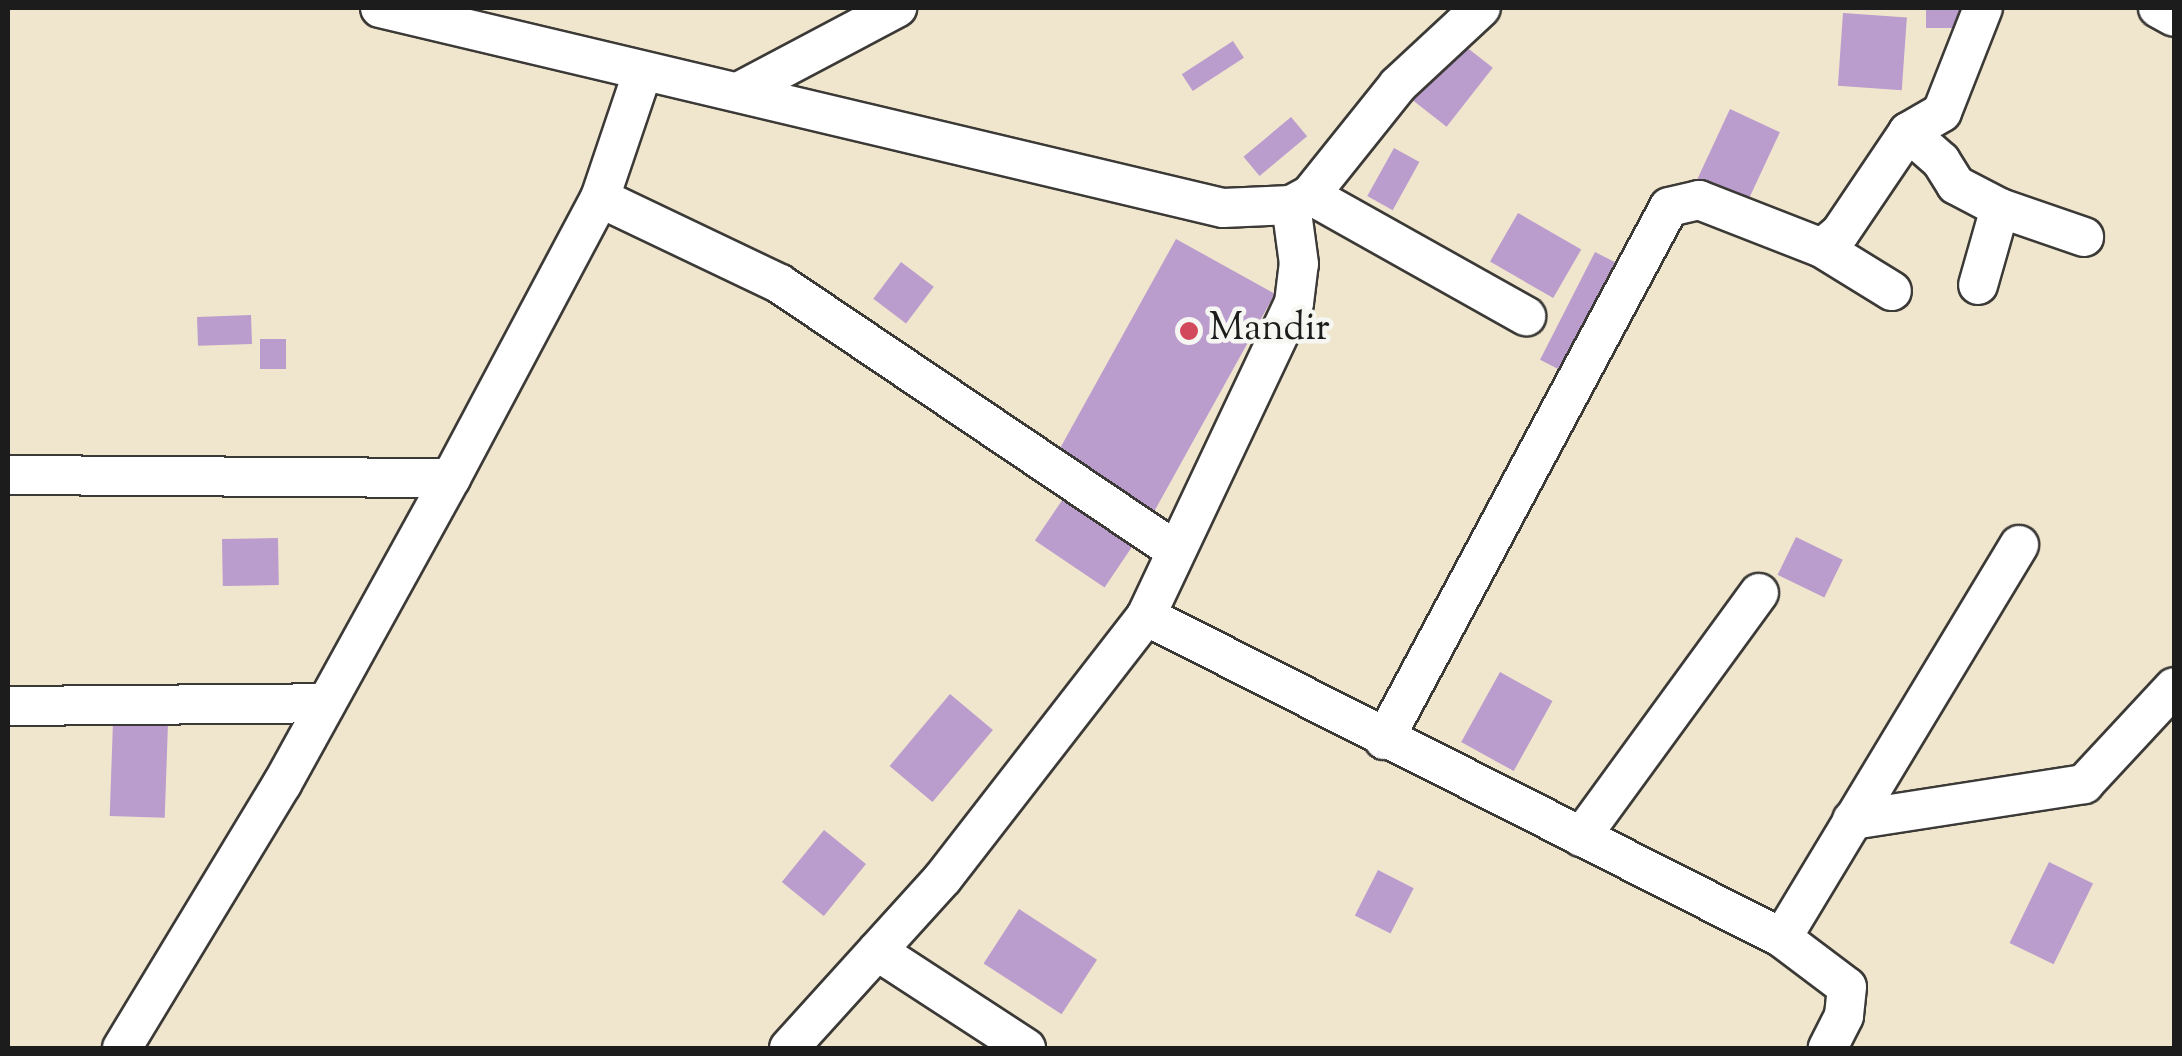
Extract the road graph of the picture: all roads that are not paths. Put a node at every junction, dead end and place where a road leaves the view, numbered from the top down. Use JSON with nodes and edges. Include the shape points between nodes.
{"nodes":[{"id":1,"x":380,"y":8,"type":"edge"},
{"id":2,"x":897,"y":8,"type":"edge"},
{"id":3,"x":1480,"y":8,"type":"edge"},
{"id":4,"x":1983,"y":8,"type":"edge"},
{"id":5,"x":2158,"y":8,"type":"edge"},
{"id":6,"x":2174,"y":16,"type":"edge"},
{"id":7,"x":642,"y":74,"type":"junction"},
{"id":8,"x":740,"y":91,"type":"junction"},
{"id":9,"x":1908,"y":132,"type":"junction"},
{"id":10,"x":600,"y":198,"type":"junction"},
{"id":11,"x":1300,"y":200,"type":"junction"},
{"id":12,"x":2000,"y":208,"type":"junction"},
{"id":13,"x":2084,"y":238,"type":"dead end"},
{"id":14,"x":1822,"y":248,"type":"junction"},
{"id":15,"x":1978,"y":284,"type":"dead end"},
{"id":16,"x":1892,"y":291,"type":"dead end"},
{"id":17,"x":1526,"y":316,"type":"dead end"},
{"id":18,"x":8,"y":475,"type":"edge"},
{"id":19,"x":451,"y":478,"type":"junction"},
{"id":20,"x":2019,"y":545,"type":"dead end"},
{"id":21,"x":1176,"y":550,"type":"junction"},
{"id":22,"x":1759,"y":593,"type":"dead end"},
{"id":23,"x":1146,"y":616,"type":"junction"},
{"id":24,"x":2174,"y":687,"type":"edge"},
{"id":25,"x":326,"y":703,"type":"junction"},
{"id":26,"x":8,"y":706,"type":"edge"},
{"id":27,"x":1384,"y":740,"type":"junction"},
{"id":28,"x":1852,"y":820,"type":"junction"},
{"id":29,"x":1581,"y":837,"type":"junction"},
{"id":30,"x":1782,"y":938,"type":"junction"},
{"id":31,"x":877,"y":951,"type":"junction"},
{"id":32,"x":133,"y":1044,"type":"edge"},
{"id":33,"x":789,"y":1048,"type":"edge"},
{"id":34,"x":1026,"y":1048,"type":"edge"},
{"id":35,"x":1828,"y":1048,"type":"edge"}],
"edges":[{"from":1,"to":7,"type":"street"},
{"from":2,"to":8,"type":"street"},
{"from":3,"to":11,"type":"street","via":[[1398,85]]},
{"from":4,"to":9,"type":"street","via":[[1942,112]]},
{"from":5,"to":6,"type":"street"},
{"from":7,"to":8,"type":"street"},
{"from":7,"to":10,"type":"street"},
{"from":8,"to":11,"type":"street","via":[[1223,208]]},
{"from":9,"to":12,"type":"street","via":[[1956,184]]},
{"from":9,"to":14,"type":"street","via":[[1840,234]]},
{"from":10,"to":19,"type":"street"},
{"from":10,"to":21,"type":"street","via":[[780,284]]},
{"from":11,"to":17,"type":"street"},
{"from":11,"to":21,"type":"street","via":[[1294,303]]},
{"from":12,"to":13,"type":"street"},
{"from":12,"to":15,"type":"street"},
{"from":14,"to":16,"type":"street"},
{"from":14,"to":27,"type":"street","via":[[1698,200],[1670,207]]},
{"from":18,"to":19,"type":"street"},
{"from":19,"to":25,"type":"street"},
{"from":20,"to":28,"type":"street"},
{"from":21,"to":23,"type":"street"},
{"from":22,"to":29,"type":"street"},
{"from":23,"to":27,"type":"street"},
{"from":23,"to":31,"type":"street","via":[[943,878]]},
{"from":24,"to":28,"type":"street","via":[[2084,784]]},
{"from":25,"to":26,"type":"street"},
{"from":25,"to":32,"type":"street"},
{"from":27,"to":29,"type":"street"},
{"from":28,"to":30,"type":"street"},
{"from":29,"to":30,"type":"street"},
{"from":30,"to":35,"type":"street","via":[[1847,986],[1844,1016]]},
{"from":31,"to":33,"type":"street"},
{"from":31,"to":34,"type":"street"}]}
